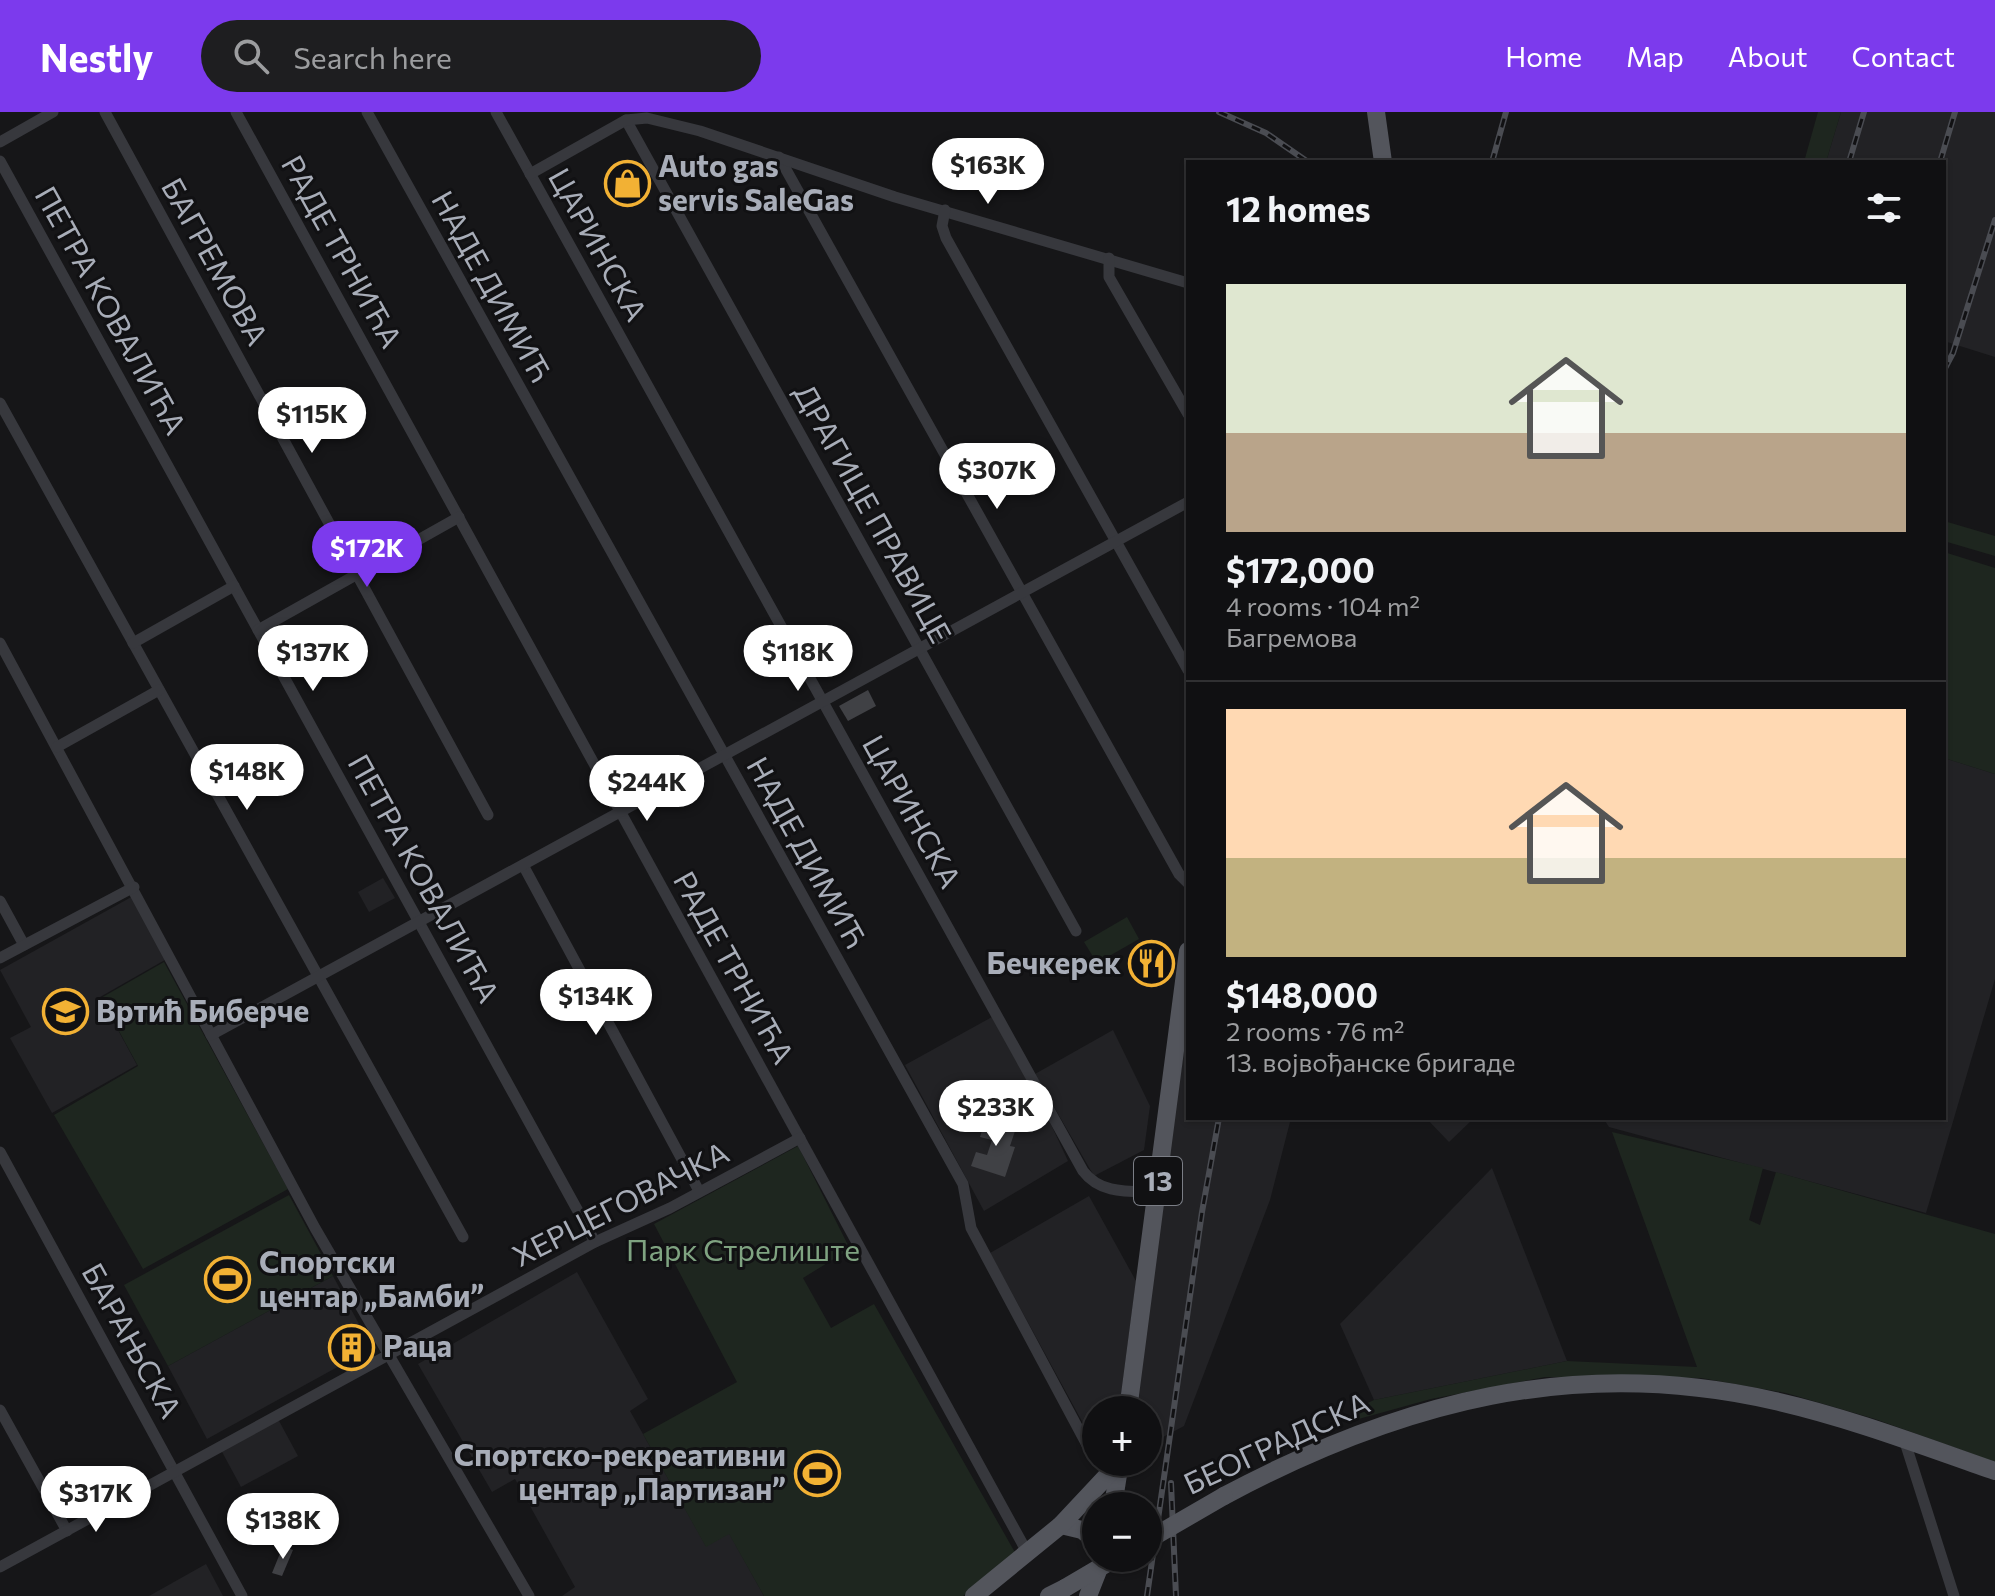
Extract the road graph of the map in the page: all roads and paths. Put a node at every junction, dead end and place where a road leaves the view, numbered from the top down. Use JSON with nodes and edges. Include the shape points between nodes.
{"nodes":[{"id":1,"x":53,"y":112,"type":"edge"},
{"id":2,"x":105,"y":112,"type":"edge"},
{"id":3,"x":236,"y":112,"type":"edge"},
{"id":4,"x":367,"y":112,"type":"edge"},
{"id":5,"x":496,"y":112,"type":"edge"},
{"id":6,"x":1376,"y":112,"type":"edge"},
{"id":7,"x":626,"y":120,"type":"junction"},
{"id":8,"x":0,"y":142,"type":"edge"},
{"id":9,"x":779,"y":157,"type":"junction"},
{"id":10,"x":1383,"y":160,"type":"edge"},
{"id":11,"x":0,"y":161,"type":"edge"},
{"id":12,"x":530,"y":174,"type":"junction"},
{"id":13,"x":945,"y":210,"type":"junction"},
{"id":14,"x":1109,"y":258,"type":"junction"},
{"id":15,"x":1186,"y":282,"type":"edge"},
{"id":16,"x":0,"y":403,"type":"edge"},
{"id":17,"x":1186,"y":411,"type":"edge"},
{"id":18,"x":1186,"y":503,"type":"edge"},
{"id":19,"x":459,"y":517,"type":"junction"},
{"id":20,"x":1115,"y":541,"type":"junction"},
{"id":21,"x":357,"y":575,"type":"junction"},
{"id":22,"x":234,"y":586,"type":"junction"},
{"id":23,"x":1022,"y":593,"type":"junction"},
{"id":24,"x":258,"y":630,"type":"junction"},
{"id":25,"x":0,"y":643,"type":"edge"},
{"id":26,"x":133,"y":643,"type":"junction"},
{"id":27,"x":920,"y":649,"type":"junction"},
{"id":28,"x":1186,"y":666,"type":"edge"},
{"id":29,"x":159,"y":690,"type":"junction"},
{"id":30,"x":823,"y":702,"type":"junction"},
{"id":31,"x":57,"y":747,"type":"junction"},
{"id":32,"x":725,"y":756,"type":"junction"},
{"id":33,"x":621,"y":812,"type":"junction"},
{"id":34,"x":488,"y":815,"type":"dead end"},
{"id":35,"x":523,"y":865,"type":"junction"},
{"id":36,"x":1186,"y":881,"type":"edge"},
{"id":37,"x":134,"y":887,"type":"junction"},
{"id":38,"x":0,"y":901,"type":"edge"},
{"id":39,"x":419,"y":922,"type":"junction"},
{"id":40,"x":1076,"y":931,"type":"dead end"},
{"id":41,"x":24,"y":945,"type":"junction"},
{"id":42,"x":0,"y":958,"type":"edge"},
{"id":43,"x":1186,"y":967,"type":"edge"},
{"id":44,"x":319,"y":977,"type":"junction"},
{"id":45,"x":211,"y":1035,"type":"junction"},
{"id":46,"x":800,"y":1138,"type":"junction"},
{"id":47,"x":0,"y":1152,"type":"edge"},
{"id":48,"x":6,"y":1175,"type":"edge"},
{"id":49,"x":699,"y":1191,"type":"junction"},
{"id":50,"x":1157,"y":1192,"type":"junction"},
{"id":51,"x":463,"y":1237,"type":"dead end"},
{"id":52,"x":595,"y":1242,"type":"junction"},
{"id":53,"x":390,"y":1354,"type":"junction"},
{"id":54,"x":1130,"y":1396,"type":"edge"},
{"id":55,"x":0,"y":1410,"type":"edge"},
{"id":56,"x":1082,"y":1436,"type":"edge"},
{"id":57,"x":1904,"y":1439,"type":"junction"},
{"id":58,"x":175,"y":1471,"type":"junction"},
{"id":59,"x":1995,"y":1471,"type":"edge"},
{"id":60,"x":1104,"y":1476,"type":"edge"},
{"id":61,"x":1061,"y":1525,"type":"junction"},
{"id":62,"x":1082,"y":1530,"type":"edge"},
{"id":63,"x":67,"y":1531,"type":"junction"},
{"id":64,"x":1162,"y":1532,"type":"edge"},
{"id":65,"x":1027,"y":1552,"type":"junction"},
{"id":66,"x":0,"y":1567,"type":"edge"},
{"id":67,"x":1092,"y":1572,"type":"edge"},
{"id":68,"x":1097,"y":1572,"type":"edge"},
{"id":69,"x":1057,"y":1592,"type":"edge"},
{"id":70,"x":242,"y":1596,"type":"edge"},
{"id":71,"x":529,"y":1596,"type":"edge"},
{"id":72,"x":974,"y":1596,"type":"edge"},
{"id":73,"x":1088,"y":1596,"type":"edge"},
{"id":74,"x":1954,"y":1596,"type":"edge"}],
"edges":[{"from":1,"to":8,"type":"street"},
{"from":2,"to":21,"type":"street","name":"БАГРЕМОВА"},
{"from":3,"to":19,"type":"street","name":"РАДЕ ТРНИЋА"},
{"from":4,"to":32,"type":"street","name":"НАДЕ ДИМИЋ"},
{"from":5,"to":12,"type":"street","name":"ЦАРИНСКА"},
{"from":6,"to":10,"type":"main road"},
{"from":7,"to":9,"type":"street","via":[[666,122]]},
{"from":7,"to":12,"type":"street"},
{"from":7,"to":27,"type":"street","name":"ДРАГИЦЕ ПРАВИЦЕ"},
{"from":9,"to":13,"type":"street"},
{"from":9,"to":23,"type":"street"},
{"from":11,"to":22,"type":"street","name":"ПЕТРА КОВАЛИЋА"},
{"from":12,"to":30,"type":"street","name":"ЦАРИНСКА"},
{"from":13,"to":14,"type":"street"},
{"from":13,"to":20,"type":"street","via":[[946,238]]},
{"from":14,"to":15,"type":"street"},
{"from":14,"to":17,"type":"street","via":[[1109,277]]},
{"from":16,"to":26,"type":"street"},
{"from":18,"to":20,"type":"street"},
{"from":19,"to":21,"type":"street"},
{"from":19,"to":33,"type":"street","name":"РАДЕ ТРНИЋА"},
{"from":20,"to":23,"type":"street"},
{"from":20,"to":28,"type":"street"},
{"from":21,"to":24,"type":"street"},
{"from":21,"to":34,"type":"street","name":"БАГРЕМОВА"},
{"from":22,"to":24,"type":"street","name":"ПЕТРА КОВАЛИЋА"},
{"from":22,"to":26,"type":"street"},
{"from":23,"to":27,"type":"street"},
{"from":23,"to":36,"type":"street"},
{"from":24,"to":39,"type":"street","name":"ПЕТРА КОВАЛИЋА"},
{"from":25,"to":31,"type":"street"},
{"from":26,"to":29,"type":"street"},
{"from":27,"to":30,"type":"street"},
{"from":27,"to":40,"type":"street","name":"ДРАГИЦЕ ПРАВИЦЕ"},
{"from":29,"to":31,"type":"street"},
{"from":29,"to":44,"type":"street"},
{"from":30,"to":32,"type":"street"},
{"from":30,"to":50,"type":"street","name":"ЦАРИНСКА","via":[[1083,1171],[1098,1186]]},
{"from":31,"to":37,"type":"street"},
{"from":32,"to":33,"type":"street"},
{"from":32,"to":56,"type":"street","name":"НАДЕ ДИМИЋ","via":[[963,1184],[971,1228]]},
{"from":33,"to":35,"type":"street"},
{"from":33,"to":46,"type":"street","name":"РАДЕ ТРНИЋА"},
{"from":35,"to":39,"type":"street"},
{"from":35,"to":49,"type":"street"},
{"from":37,"to":41,"type":"street"},
{"from":37,"to":45,"type":"street"},
{"from":38,"to":41,"type":"street"},
{"from":39,"to":44,"type":"street"},
{"from":39,"to":52,"type":"street","name":"ПЕТРА КОВАЛИЋА"},
{"from":41,"to":42,"type":"street"},
{"from":43,"to":50,"type":"main road","number":"13"},
{"from":44,"to":45,"type":"street"},
{"from":44,"to":51,"type":"street"},
{"from":45,"to":53,"type":"street","via":[[346,1284]]},
{"from":46,"to":49,"type":"street","name":"ХЕРЦЕГОВАЧКА"},
{"from":46,"to":65,"type":"street","name":"РАДЕ ТРНИЋА"},
{"from":47,"to":48,"type":"street","name":"БАРАЊСКА"},
{"from":48,"to":58,"type":"street","name":"БАРАЊСКА"},
{"from":49,"to":52,"type":"street","name":"ХЕРЦЕГОВАЧКА"},
{"from":50,"to":54,"type":"main road","number":"13"},
{"from":52,"to":53,"type":"street","name":"ХЕРЦЕГОВАЧКА"},
{"from":53,"to":58,"type":"street","name":"ХЕРЦЕГОВАЧКА"},
{"from":53,"to":71,"type":"street"},
{"from":55,"to":63,"type":"street"},
{"from":57,"to":59,"type":"main road","name":"БЕОГРАДСКА"},
{"from":57,"to":64,"type":"main road","name":"БЕОГРАДСКА","bridge":true,"via":[[1725,1391],[1637,1384],[1565,1386],[1467,1400],[1388,1422],[1310,1452]]},
{"from":57,"to":74,"type":"street"},
{"from":58,"to":63,"type":"street","name":"ХЕРЦЕГОВАЧКА"},
{"from":58,"to":70,"type":"street","name":"БАРАЊСКА"},
{"from":60,"to":61,"type":"main road"},
{"from":61,"to":62,"type":"main road"},
{"from":61,"to":65,"type":"main road"},
{"from":63,"to":66,"type":"street","name":"ХЕРЦЕГОВАЧКА"},
{"from":65,"to":72,"type":"main road"},
{"from":67,"to":69,"type":"main road","bridge":true},
{"from":68,"to":73,"type":"main road"}]}
